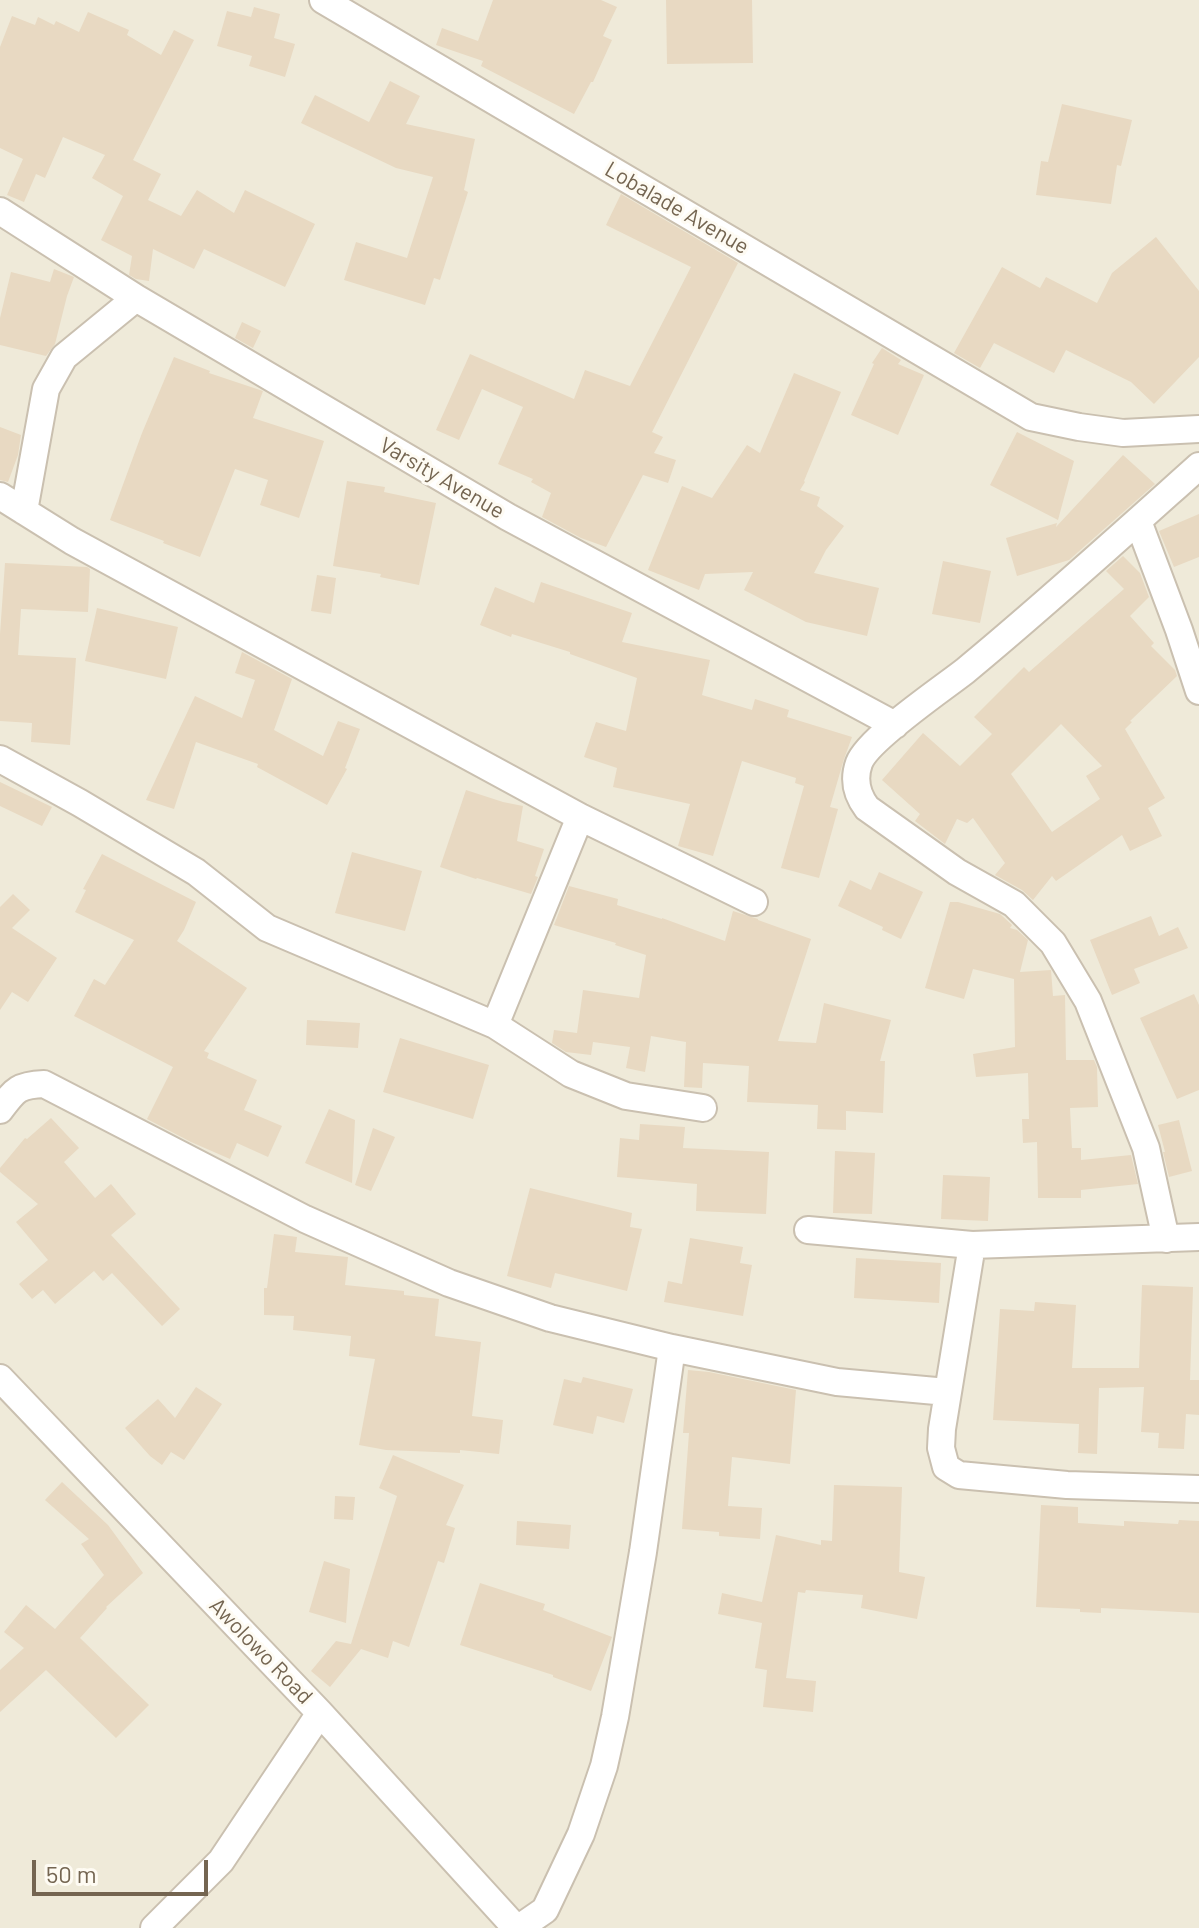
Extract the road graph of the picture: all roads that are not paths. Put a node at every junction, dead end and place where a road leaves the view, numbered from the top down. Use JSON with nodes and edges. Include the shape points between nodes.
{"nodes":[{"id":1,"x":323,"y":0,"type":"edge"},
{"id":2,"x":0,"y":211,"type":"edge"},
{"id":3,"x":136,"y":298,"type":"junction"},
{"id":4,"x":1199,"y":429,"type":"edge"},
{"id":5,"x":1199,"y":466,"type":"edge"},
{"id":6,"x":0,"y":496,"type":"edge"},
{"id":7,"x":24,"y":511,"type":"junction"},
{"id":8,"x":1138,"y":521,"type":"junction"},
{"id":9,"x":1199,"y":691,"type":"edge"},
{"id":10,"x":895,"y":725,"type":"junction"},
{"id":11,"x":0,"y":759,"type":"edge"},
{"id":12,"x":580,"y":817,"type":"junction"},
{"id":13,"x":754,"y":902,"type":"dead end"},
{"id":14,"x":495,"y":1025,"type":"junction"},
{"id":15,"x":703,"y":1108,"type":"dead end"},
{"id":16,"x":0,"y":1110,"type":"edge"},
{"id":17,"x":808,"y":1230,"type":"dead end"},
{"id":18,"x":1199,"y":1237,"type":"edge"},
{"id":19,"x":1166,"y":1239,"type":"junction"},
{"id":20,"x":972,"y":1245,"type":"junction"},
{"id":21,"x":672,"y":1348,"type":"junction"},
{"id":22,"x":1,"y":1379,"type":"edge"},
{"id":23,"x":947,"y":1392,"type":"junction"},
{"id":24,"x":1199,"y":1489,"type":"edge"},
{"id":25,"x":320,"y":1713,"type":"junction"},
{"id":26,"x":154,"y":1928,"type":"edge"},
{"id":27,"x":518,"y":1928,"type":"edge"}],
"edges":[{"from":1,"to":4,"type":"street","name":"Lobalade Avenue","via":[[1031,417],[1123,433]]},
{"from":2,"to":3,"type":"street","name":"Varsity Avenue"},
{"from":3,"to":7,"type":"street","via":[[64,357],[46,389]]},
{"from":3,"to":10,"type":"street","name":"Varsity Avenue","via":[[508,517]]},
{"from":5,"to":8,"type":"street"},
{"from":6,"to":7,"type":"street"},
{"from":7,"to":12,"type":"street"},
{"from":8,"to":9,"type":"street"},
{"from":8,"to":10,"type":"street"},
{"from":10,"to":19,"type":"street","via":[[860,761],[859,797],[957,872],[1014,904],[1053,943],[1088,1001],[1146,1148]]},
{"from":11,"to":14,"type":"street","via":[[196,872],[267,928]]},
{"from":12,"to":13,"type":"street"},
{"from":12,"to":14,"type":"street"},
{"from":14,"to":15,"type":"street","via":[[571,1074],[626,1096]]},
{"from":16,"to":21,"type":"street","via":[[25,1084],[44,1084],[305,1219],[449,1283],[550,1318]]},
{"from":17,"to":20,"type":"street"},
{"from":18,"to":19,"type":"street"},
{"from":19,"to":20,"type":"street"},
{"from":20,"to":23,"type":"street"},
{"from":21,"to":23,"type":"street","via":[[837,1382]]},
{"from":21,"to":27,"type":"street","via":[[643,1552],[604,1766],[581,1834],[545,1910]]},
{"from":22,"to":25,"type":"street","name":"Awolowo Road"},
{"from":23,"to":24,"type":"street","via":[[941,1448],[946,1467],[959,1475]]},
{"from":25,"to":26,"type":"street","via":[[221,1861]]},
{"from":25,"to":27,"type":"street","name":"Awolowo Road"}]}
